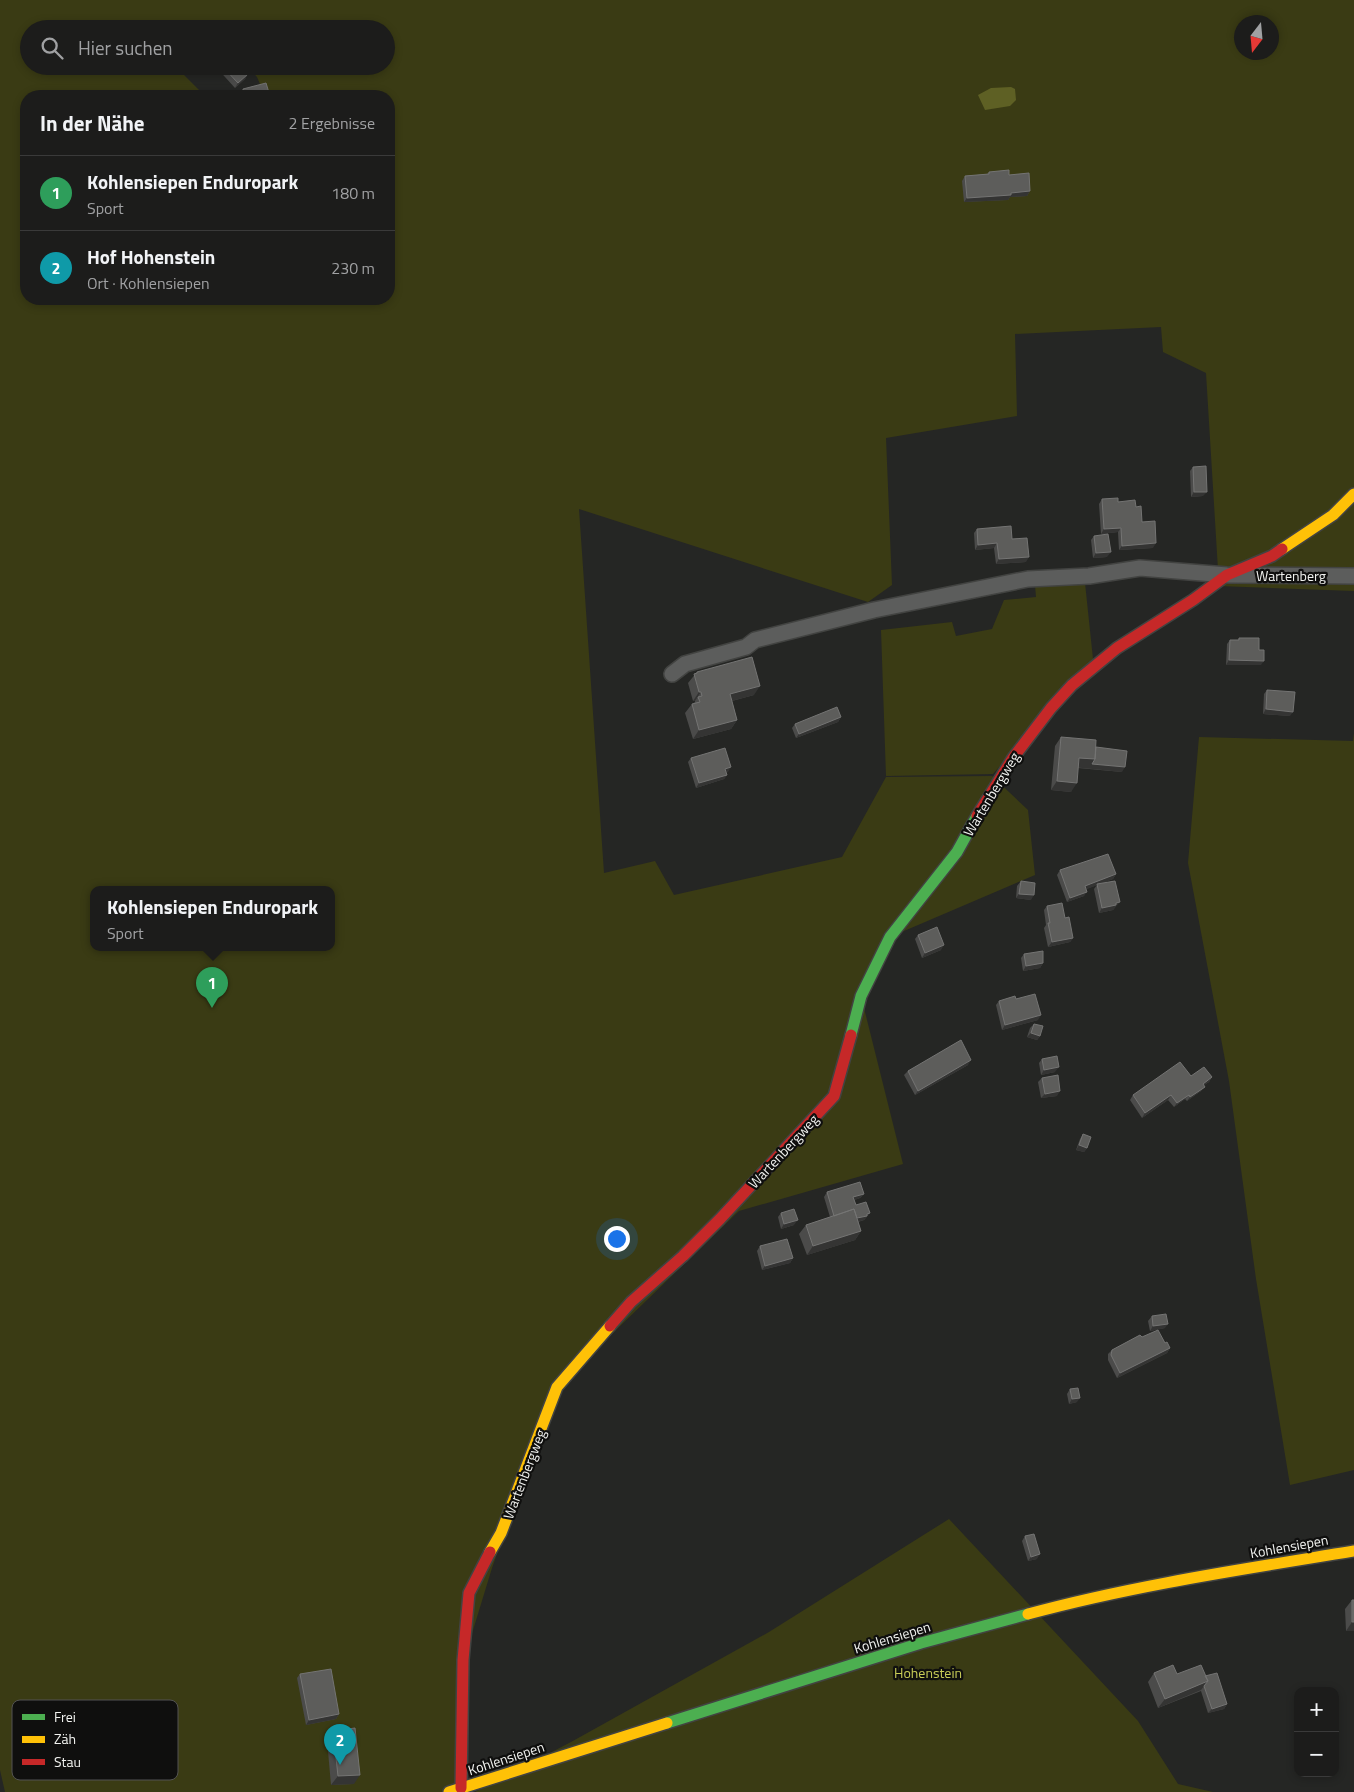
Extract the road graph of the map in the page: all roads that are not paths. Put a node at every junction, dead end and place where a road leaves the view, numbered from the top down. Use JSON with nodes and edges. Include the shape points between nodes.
{"nodes":[{"id":1,"x":1354,"y":494,"type":"edge"},
{"id":2,"x":1227,"y":575,"type":"junction"},
{"id":3,"x":1354,"y":576,"type":"edge"},
{"id":4,"x":672,"y":674,"type":"dead end"},
{"id":5,"x":1354,"y":1550,"type":"edge"},
{"id":6,"x":455,"y":1790,"type":"edge"}],
"edges":[{"from":1,"to":2,"type":"street","name":"Wartenbergweg","via":[[1333,515],[1272,556]]},
{"from":2,"to":3,"type":"street","name":"Wartenberg"},
{"from":2,"to":4,"type":"street","name":"Wartenbergweg","via":[[1140,568],[1089,576],[1028,579],[874,610],[756,640],[746,647],[685,664]]},
{"from":2,"to":6,"type":"street","name":"Wartenbergweg","via":[[1117,648],[1072,685],[1051,708],[1013,758],[957,852],[890,937],[861,996],[834,1096],[720,1219],[631,1302],[557,1386],[501,1533],[469,1593]]},
{"from":5,"to":6,"type":"street","name":"Kohlensiepen","via":[[1048,1608],[920,1643]]}]}
